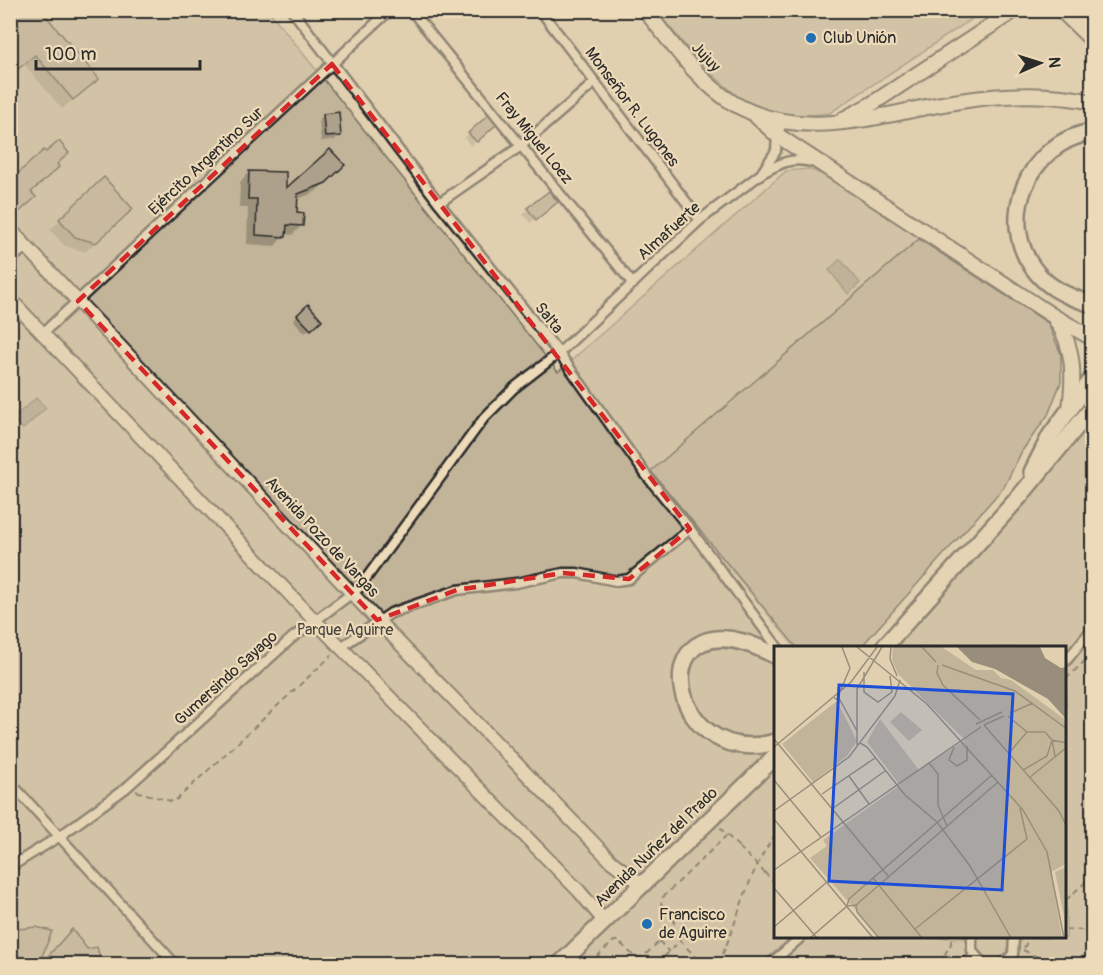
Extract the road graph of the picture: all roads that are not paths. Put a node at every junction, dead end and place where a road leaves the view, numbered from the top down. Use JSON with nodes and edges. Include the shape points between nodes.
{"nodes":[{"id":1,"x":292,"y":10,"type":"edge"},
{"id":2,"x":390,"y":10,"type":"edge"},
{"id":3,"x":411,"y":10,"type":"edge"},
{"id":4,"x":540,"y":10,"type":"edge"},
{"id":5,"x":645,"y":10,"type":"edge"},
{"id":6,"x":1015,"y":10,"type":"edge"},
{"id":7,"x":1061,"y":10,"type":"edge"},
{"id":8,"x":1069,"y":10,"type":"edge"},
{"id":9,"x":1092,"y":22,"type":"edge"},
{"id":10,"x":1092,"y":40,"type":"edge"},
{"id":11,"x":332,"y":64,"type":"junction"},
{"id":12,"x":594,"y":83,"type":"junction"},
{"id":13,"x":1092,"y":102,"type":"edge"},
{"id":14,"x":836,"y":123,"type":"junction"},
{"id":15,"x":780,"y":128,"type":"junction"},
{"id":16,"x":1092,"y":132,"type":"edge"},
{"id":17,"x":521,"y":146,"type":"junction"},
{"id":18,"x":825,"y":166,"type":"junction"},
{"id":19,"x":761,"y":174,"type":"junction"},
{"id":20,"x":439,"y":204,"type":"junction"},
{"id":21,"x":700,"y":220,"type":"junction"},
{"id":22,"x":10,"y":229,"type":"edge"},
{"id":23,"x":27,"y":246,"type":"junction"},
{"id":24,"x":10,"y":260,"type":"edge"},
{"id":25,"x":633,"y":284,"type":"junction"},
{"id":26,"x":10,"y":299,"type":"edge"},
{"id":27,"x":78,"y":301,"type":"junction"},
{"id":28,"x":1092,"y":304,"type":"edge"},
{"id":29,"x":1053,"y":316,"type":"junction"},
{"id":30,"x":43,"y":333,"type":"junction"},
{"id":31,"x":1092,"y":338,"type":"edge"},
{"id":32,"x":559,"y":354,"type":"junction"},
{"id":33,"x":1092,"y":379,"type":"edge"},
{"id":34,"x":1092,"y":408,"type":"edge"},
{"id":35,"x":1070,"y":409,"type":"junction"},
{"id":36,"x":1020,"y":496,"type":"junction"},
{"id":37,"x":690,"y":529,"type":"junction"},
{"id":38,"x":351,"y":593,"type":"junction"},
{"id":39,"x":377,"y":620,"type":"junction"},
{"id":40,"x":315,"y":621,"type":"junction"},
{"id":41,"x":1092,"y":628,"type":"edge"},
{"id":42,"x":777,"y":646,"type":"edge"},
{"id":43,"x":885,"y":646,"type":"edge"},
{"id":44,"x":341,"y":647,"type":"junction"},
{"id":45,"x":774,"y":655,"type":"edge"},
{"id":46,"x":1067,"y":659,"type":"edge"},
{"id":47,"x":774,"y":742,"type":"edge"},
{"id":48,"x":774,"y":758,"type":"edge"},
{"id":49,"x":10,"y":782,"type":"edge"},
{"id":50,"x":60,"y":836,"type":"junction"},
{"id":51,"x":10,"y":867,"type":"edge"},
{"id":52,"x":643,"y":885,"type":"junction"},
{"id":53,"x":605,"y":922,"type":"junction"},
{"id":54,"x":799,"y":939,"type":"edge"},
{"id":55,"x":972,"y":939,"type":"edge"},
{"id":56,"x":1014,"y":939,"type":"edge"},
{"id":57,"x":974,"y":956,"type":"junction"},
{"id":58,"x":175,"y":964,"type":"edge"},
{"id":59,"x":561,"y":964,"type":"edge"},
{"id":60,"x":770,"y":964,"type":"edge"},
{"id":61,"x":965,"y":964,"type":"edge"},
{"id":62,"x":983,"y":964,"type":"edge"},
{"id":63,"x":1002,"y":964,"type":"edge"}],
"edges":[{"from":1,"to":11,"type":"street","name":"Salta"},
{"from":2,"to":11,"type":"street","name":"Ejército Argentino Sur"},
{"from":3,"to":17,"type":"street","name":"Fray Miguel Loez"},
{"from":4,"to":12,"type":"street","name":"Monseñor R. Lugones"},
{"from":5,"to":15,"type":"main road","name":"Jujuy","via":[[698,76],[732,102]]},
{"from":6,"to":14,"type":"main road"},
{"from":7,"to":10,"type":"main road"},
{"from":8,"to":9,"type":"highway"},
{"from":11,"to":20,"type":"street","name":"Salta"},
{"from":11,"to":27,"type":"street","name":"Ejército Argentino Sur"},
{"from":12,"to":17,"type":"street"},
{"from":12,"to":21,"type":"street","name":"Monseñor R. Lugones"},
{"from":13,"to":14,"type":"main road","via":[[1042,95],[995,97]]},
{"from":14,"to":15,"type":"main road"},
{"from":15,"to":18,"type":"main road"},
{"from":15,"to":19,"type":"street","name":"Almafuerte","via":[[776,151]]},
{"from":16,"to":28,"type":"highway","via":[[1067,140],[1037,163],[1026,182],[1017,222],[1023,251],[1037,274],[1056,289]]},
{"from":17,"to":20,"type":"street"},
{"from":17,"to":25,"type":"street","name":"Fray Miguel Loez"},
{"from":18,"to":19,"type":"street","via":[[785,160]]},
{"from":18,"to":29,"type":"main road"},
{"from":19,"to":21,"type":"street","name":"Almafuerte"},
{"from":20,"to":32,"type":"street","name":"Salta"},
{"from":21,"to":25,"type":"street","name":"Almafuerte"},
{"from":22,"to":23,"type":"main road","name":"Avenida Pozo de Vargas"},
{"from":23,"to":24,"type":"street"},
{"from":23,"to":27,"type":"main road","name":"Avenida Pozo de Vargas"},
{"from":25,"to":32,"type":"street","name":"Almafuerte"},
{"from":26,"to":30,"type":"main road"},
{"from":27,"to":30,"type":"street","name":"Ejército Argentino Sur"},
{"from":27,"to":38,"type":"main road","name":"Avenida Pozo de Vargas"},
{"from":29,"to":31,"type":"main road"},
{"from":29,"to":35,"type":"main road","via":[[1066,335],[1072,360]]},
{"from":30,"to":40,"type":"main road"},
{"from":32,"to":37,"type":"street","name":"Salta"},
{"from":32,"to":38,"type":"street","name":"Gumersindo Sayago","via":[[514,388],[484,418],[366,580]]},
{"from":33,"to":35,"type":"highway"},
{"from":34,"to":36,"type":"highway"},
{"from":35,"to":36,"type":"highway","via":[[1050,436]]},
{"from":36,"to":43,"type":"highway"},
{"from":37,"to":39,"type":"street","via":[[629,579],[616,581],[563,573],[471,587],[424,600]]},
{"from":37,"to":42,"type":"street","name":"Salta"},
{"from":38,"to":39,"type":"main road","name":"Avenida Pozo de Vargas"},
{"from":38,"to":40,"type":"street","name":"Gumersindo Sayago"},
{"from":39,"to":44,"type":"street"},
{"from":39,"to":52,"type":"main road","name":"Avenida Pozo de Vargas","via":[[612,862]]},
{"from":40,"to":44,"type":"main road"},
{"from":40,"to":50,"type":"street","name":"Gumersindo Sayago","via":[[126,789]]},
{"from":41,"to":46,"type":"street"},
{"from":44,"to":53,"type":"main road"},
{"from":45,"to":47,"type":"highway","via":[[735,639],[710,639],[690,652],[680,674],[689,708],[717,738],[750,747]]},
{"from":48,"to":52,"type":"highway","name":"Avenida Nuñez del Prado"},
{"from":49,"to":50,"type":"street"},
{"from":50,"to":51,"type":"street","name":"Gumersindo Sayago"},
{"from":50,"to":58,"type":"street"},
{"from":52,"to":53,"type":"highway","name":"Avenida Nuñez del Prado"},
{"from":53,"to":59,"type":"highway","name":"Avenida Nuñez del Prado"},
{"from":54,"to":60,"type":"street"},
{"from":55,"to":57,"type":"street"},
{"from":56,"to":63,"type":"street","via":[[1013,954]]},
{"from":57,"to":61,"type":"street"},
{"from":57,"to":62,"type":"street"}]}
